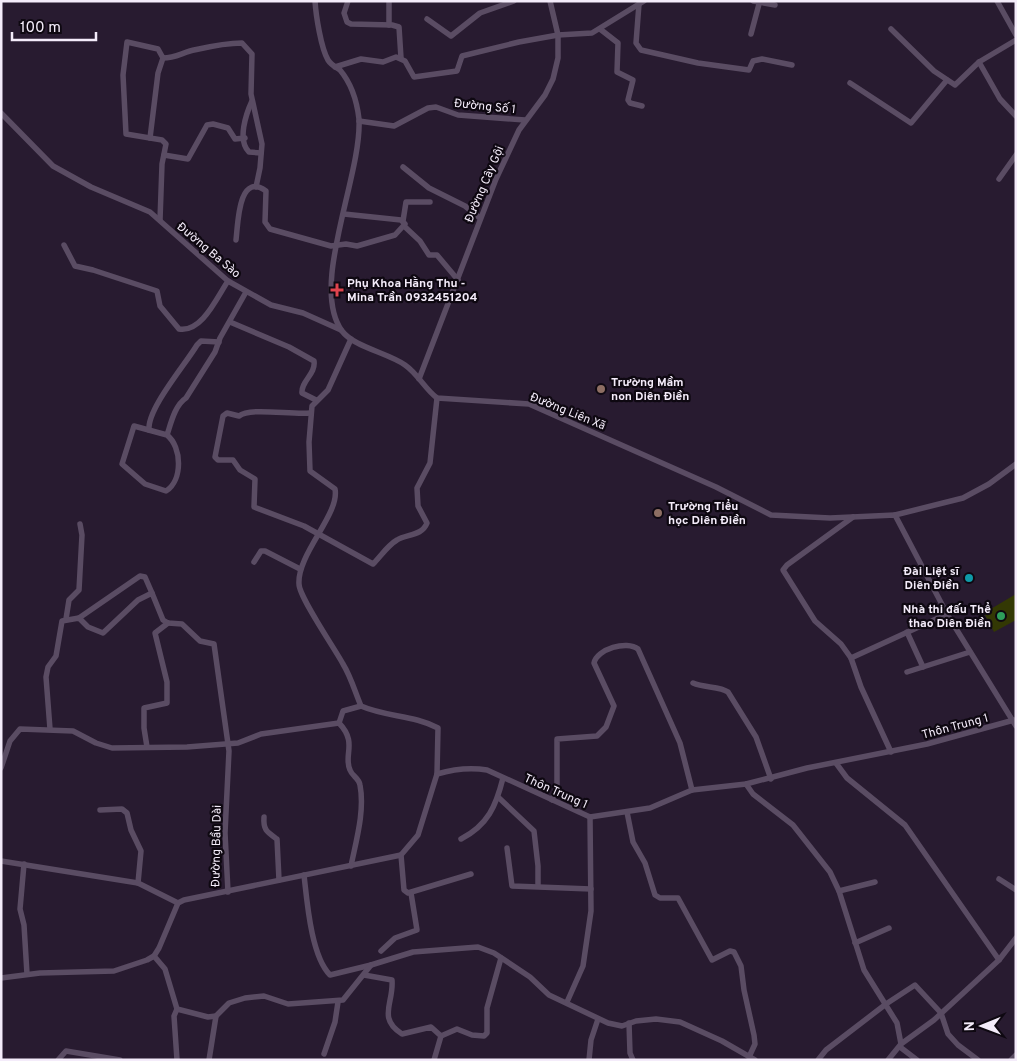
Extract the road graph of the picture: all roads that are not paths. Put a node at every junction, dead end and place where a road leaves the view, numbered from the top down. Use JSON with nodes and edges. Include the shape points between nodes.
{"nodes":[{"id":1,"x":315,"y":1,"type":"edge"},
{"id":2,"x":348,"y":1,"type":"edge"},
{"id":3,"x":388,"y":1,"type":"edge"},
{"id":4,"x":514,"y":1,"type":"edge"},
{"id":5,"x":550,"y":1,"type":"edge"},
{"id":6,"x":997,"y":1,"type":"edge"},
{"id":7,"x":756,"y":2,"type":"edge"},
{"id":8,"x":642,"y":3,"type":"edge"},
{"id":9,"x":775,"y":5,"type":"dead end"},
{"id":10,"x":427,"y":19,"type":"dead end"},
{"id":11,"x":389,"y":25,"type":"junction"},
{"id":12,"x":600,"y":29,"type":"junction"},
{"id":13,"x":891,"y":29,"type":"dead end"},
{"id":14,"x":751,"y":34,"type":"dead end"},
{"id":15,"x":558,"y":35,"type":"junction"},
{"id":16,"x":1016,"y":35,"type":"edge"},
{"id":17,"x":1016,"y":40,"type":"edge"},
{"id":18,"x":163,"y":58,"type":"junction"},
{"id":19,"x":401,"y":58,"type":"junction"},
{"id":20,"x":979,"y":62,"type":"junction"},
{"id":21,"x":792,"y":65,"type":"dead end"},
{"id":22,"x":335,"y":66,"type":"junction"},
{"id":23,"x":947,"y":80,"type":"junction"},
{"id":24,"x":850,"y":83,"type":"dead end"},
{"id":25,"x":252,"y":100,"type":"junction"},
{"id":26,"x":642,"y":106,"type":"dead end"},
{"id":27,"x":1,"y":113,"type":"edge"},
{"id":28,"x":1016,"y":116,"type":"edge"},
{"id":29,"x":525,"y":120,"type":"junction"},
{"id":30,"x":359,"y":121,"type":"junction"},
{"id":31,"x":150,"y":138,"type":"junction"},
{"id":32,"x":245,"y":138,"type":"junction"},
{"id":33,"x":262,"y":153,"type":"junction"},
{"id":34,"x":164,"y":155,"type":"junction"},
{"id":35,"x":1016,"y":155,"type":"edge"},
{"id":36,"x":403,"y":167,"type":"dead end"},
{"id":37,"x":1000,"y":179,"type":"dead end"},
{"id":38,"x":256,"y":187,"type":"junction"},
{"id":39,"x":430,"y":202,"type":"dead end"},
{"id":40,"x":344,"y":214,"type":"junction"},
{"id":41,"x":480,"y":218,"type":"junction"},
{"id":42,"x":160,"y":220,"type":"junction"},
{"id":43,"x":404,"y":223,"type":"junction"},
{"id":44,"x":236,"y":240,"type":"dead end"},
{"id":45,"x":64,"y":245,"type":"dead end"},
{"id":46,"x":337,"y":247,"type":"junction"},
{"id":47,"x":458,"y":280,"type":"junction"},
{"id":48,"x":228,"y":281,"type":"junction"},
{"id":49,"x":246,"y":292,"type":"junction"},
{"id":50,"x":230,"y":322,"type":"junction"},
{"id":51,"x":342,"y":330,"type":"junction"},
{"id":52,"x":351,"y":339,"type":"junction"},
{"id":53,"x":218,"y":342,"type":"junction"},
{"id":54,"x":420,"y":379,"type":"junction"},
{"id":55,"x":437,"y":398,"type":"junction"},
{"id":56,"x":316,"y":400,"type":"junction"},
{"id":57,"x":310,"y":413,"type":"junction"},
{"id":58,"x":149,"y":430,"type":"junction"},
{"id":59,"x":167,"y":435,"type":"junction"},
{"id":60,"x":1016,"y":464,"type":"edge"},
{"id":61,"x":895,"y":515,"type":"junction"},
{"id":62,"x":852,"y":517,"type":"junction"},
{"id":63,"x":80,"y":524,"type":"dead end"},
{"id":64,"x":318,"y":534,"type":"junction"},
{"id":65,"x":254,"y":562,"type":"dead end"},
{"id":66,"x":300,"y":569,"type":"junction"},
{"id":67,"x":152,"y":593,"type":"junction"},
{"id":68,"x":947,"y":614,"type":"junction"},
{"id":69,"x":79,"y":618,"type":"junction"},
{"id":70,"x":66,"y":619,"type":"junction"},
{"id":71,"x":168,"y":623,"type":"junction"},
{"id":72,"x":907,"y":632,"type":"junction"},
{"id":73,"x":970,"y":652,"type":"junction"},
{"id":74,"x":851,"y":658,"type":"junction"},
{"id":75,"x":923,"y":667,"type":"junction"},
{"id":76,"x":908,"y":672,"type":"dead end"},
{"id":77,"x":693,"y":684,"type":"dead end"},
{"id":78,"x":361,"y":706,"type":"junction"},
{"id":79,"x":1015,"y":722,"type":"edge"},
{"id":80,"x":338,"y":723,"type":"junction"},
{"id":81,"x":50,"y":729,"type":"junction"},
{"id":82,"x":228,"y":744,"type":"junction"},
{"id":83,"x":147,"y":747,"type":"junction"},
{"id":84,"x":891,"y":752,"type":"junction"},
{"id":85,"x":836,"y":763,"type":"junction"},
{"id":86,"x":1,"y":768,"type":"edge"},
{"id":87,"x":437,"y":774,"type":"junction"},
{"id":88,"x":503,"y":778,"type":"junction"},
{"id":89,"x":771,"y":778,"type":"junction"},
{"id":90,"x":746,"y":784,"type":"junction"},
{"id":91,"x":692,"y":790,"type":"junction"},
{"id":92,"x":498,"y":797,"type":"junction"},
{"id":93,"x":552,"y":800,"type":"junction"},
{"id":94,"x":100,"y":810,"type":"dead end"},
{"id":95,"x":627,"y":812,"type":"junction"},
{"id":96,"x":264,"y":817,"type":"dead end"},
{"id":97,"x":590,"y":817,"type":"junction"},
{"id":98,"x":462,"y":839,"type":"dead end"},
{"id":99,"x":507,"y":848,"type":"dead end"},
{"id":100,"x":401,"y":855,"type":"junction"},
{"id":101,"x":1,"y":861,"type":"edge"},
{"id":102,"x":24,"y":864,"type":"junction"},
{"id":103,"x":351,"y":866,"type":"junction"},
{"id":104,"x":471,"y":874,"type":"dead end"},
{"id":105,"x":304,"y":875,"type":"junction"},
{"id":106,"x":999,"y":878,"type":"dead end"},
{"id":107,"x":279,"y":880,"type":"junction"},
{"id":108,"x":875,"y":882,"type":"dead end"},
{"id":109,"x":138,"y":883,"type":"junction"},
{"id":110,"x":538,"y":886,"type":"junction"},
{"id":111,"x":591,"y":889,"type":"junction"},
{"id":112,"x":1016,"y":890,"type":"edge"},
{"id":113,"x":839,"y":891,"type":"junction"},
{"id":114,"x":228,"y":892,"type":"junction"},
{"id":115,"x":411,"y":893,"type":"junction"},
{"id":116,"x":178,"y":903,"type":"junction"},
{"id":117,"x":889,"y":928,"type":"dead end"},
{"id":118,"x":1016,"y":938,"type":"edge"},
{"id":119,"x":855,"y":943,"type":"junction"},
{"id":120,"x":381,"y":951,"type":"dead end"},
{"id":121,"x":154,"y":956,"type":"junction"},
{"id":122,"x":501,"y":958,"type":"junction"},
{"id":123,"x":999,"y":960,"type":"junction"},
{"id":124,"x":371,"y":966,"type":"junction"},
{"id":125,"x":27,"y":974,"type":"junction"},
{"id":126,"x":364,"y":974,"type":"junction"},
{"id":127,"x":1,"y":978,"type":"edge"},
{"id":128,"x":338,"y":1002,"type":"junction"},
{"id":129,"x":567,"y":1002,"type":"junction"},
{"id":130,"x":886,"y":1004,"type":"junction"},
{"id":131,"x":177,"y":1009,"type":"junction"},
{"id":132,"x":941,"y":1014,"type":"junction"},
{"id":133,"x":216,"y":1016,"type":"junction"},
{"id":134,"x":598,"y":1019,"type":"junction"},
{"id":135,"x":629,"y":1024,"type":"junction"},
{"id":136,"x":441,"y":1036,"type":"junction"},
{"id":137,"x":900,"y":1046,"type":"junction"},
{"id":138,"x":324,"y":1054,"type":"dead end"},
{"id":139,"x":1016,"y":1055,"type":"edge"},
{"id":140,"x":752,"y":1058,"type":"edge"},
{"id":141,"x":58,"y":1060,"type":"edge"},
{"id":142,"x":120,"y":1060,"type":"edge"},
{"id":143,"x":177,"y":1060,"type":"edge"},
{"id":144,"x":209,"y":1060,"type":"edge"},
{"id":145,"x":434,"y":1060,"type":"edge"},
{"id":146,"x":589,"y":1060,"type":"edge"},
{"id":147,"x":633,"y":1060,"type":"edge"},
{"id":148,"x":818,"y":1060,"type":"edge"},
{"id":149,"x":888,"y":1060,"type":"edge"},
{"id":150,"x":917,"y":1060,"type":"edge"},
{"id":151,"x":978,"y":1060,"type":"edge"},
{"id":152,"x":1011,"y":1060,"type":"edge"}],
"edges":[{"from":1,"to":22,"type":"street","via":[[327,57]]},
{"from":2,"to":11,"type":"street","via":[[344,13],[350,24]]},
{"from":3,"to":11,"type":"street"},
{"from":4,"to":10,"type":"street","via":[[480,13],[451,36]]},
{"from":5,"to":15,"type":"street","name":"Đường Cây Gội"},
{"from":6,"to":16,"type":"street"},
{"from":7,"to":9,"type":"street"},
{"from":7,"to":14,"type":"street"},
{"from":8,"to":12,"type":"street"},
{"from":8,"to":21,"type":"street","via":[[636,43],[641,50],[749,70],[753,62],[762,58]]},
{"from":11,"to":19,"type":"street","via":[[399,27]]},
{"from":12,"to":15,"type":"street","via":[[584,35]]},
{"from":12,"to":26,"type":"street","via":[[618,43],[617,72],[633,80],[628,100]]},
{"from":13,"to":23,"type":"street"},
{"from":15,"to":19,"type":"street","via":[[462,56],[457,70],[430,76],[414,77]]},
{"from":15,"to":29,"type":"street","name":"Đường Cây Gội","via":[[558,58],[553,79]]},
{"from":17,"to":20,"type":"street"},
{"from":18,"to":25,"type":"street","via":[[225,43],[242,43],[252,54]]},
{"from":18,"to":31,"type":"street","via":[[158,73]]},
{"from":18,"to":31,"type":"street","via":[[158,49],[128,42],[123,75],[125,130],[128,135]]},
{"from":19,"to":22,"type":"street","via":[[379,62],[360,60]]},
{"from":20,"to":23,"type":"street","via":[[955,85]]},
{"from":20,"to":28,"type":"street","via":[[1000,99]]},
{"from":22,"to":30,"type":"street","via":[[352,90]]},
{"from":23,"to":24,"type":"street","via":[[911,123]]},
{"from":25,"to":32,"type":"street","via":[[242,125]]},
{"from":25,"to":33,"type":"street"},
{"from":27,"to":42,"type":"street","name":"Đường Ba Sào","via":[[38,153],[68,176],[135,204]]},
{"from":29,"to":30,"type":"street","name":"Đường Số 1","via":[[458,115],[436,107],[422,110],[394,126]]},
{"from":29,"to":41,"type":"street","name":"Đường Cây Gội"},
{"from":30,"to":40,"type":"street","via":[[358,156]]},
{"from":31,"to":34,"type":"street","via":[[164,141]]},
{"from":32,"to":33,"type":"street","via":[[249,152]]},
{"from":32,"to":34,"type":"street","via":[[235,139],[225,125],[207,125],[188,159]]},
{"from":33,"to":38,"type":"street"},
{"from":34,"to":42,"type":"street"},
{"from":35,"to":37,"type":"street"},
{"from":36,"to":41,"type":"street","via":[[428,188],[465,206]]},
{"from":38,"to":44,"type":"street","via":[[247,189],[242,196]]},
{"from":38,"to":46,"type":"street","via":[[266,191],[265,222],[270,229]]},
{"from":39,"to":43,"type":"street","via":[[406,202]]},
{"from":40,"to":43,"type":"street"},
{"from":40,"to":46,"type":"street"},
{"from":41,"to":47,"type":"street","name":"Đường Cây Gội"},
{"from":42,"to":48,"type":"street","name":"Đường Ba Sào"},
{"from":43,"to":46,"type":"street","via":[[389,238]]},
{"from":43,"to":47,"type":"street","via":[[429,255],[439,258]]},
{"from":45,"to":48,"type":"street","via":[[75,266],[157,291],[160,306],[179,329],[188,329],[198,323]]},
{"from":46,"to":51,"type":"street","via":[[331,298]]},
{"from":47,"to":54,"type":"street","name":"Đường Cây Gội"},
{"from":48,"to":49,"type":"street","name":"Đường Ba Sào"},
{"from":49,"to":50,"type":"street"},
{"from":49,"to":51,"type":"street","name":"Đường Ba Sào","via":[[271,305],[303,313]]},
{"from":50,"to":53,"type":"street"},
{"from":50,"to":56,"type":"street","via":[[314,361],[302,393]]},
{"from":51,"to":52,"type":"street"},
{"from":52,"to":54,"type":"street","via":[[393,358]]},
{"from":52,"to":56,"type":"street","via":[[328,390]]},
{"from":53,"to":58,"type":"street","via":[[200,341],[163,392],[151,415]]},
{"from":53,"to":59,"type":"street","via":[[208,364],[181,401]]},
{"from":54,"to":55,"type":"street"},
{"from":55,"to":62,"type":"street","name":"Đường Liên Xã","via":[[529,404],[716,487],[771,515]]},
{"from":55,"to":64,"type":"street","via":[[430,463],[417,488],[418,506],[427,523],[425,528],[396,541],[374,564]]},
{"from":56,"to":57,"type":"street"},
{"from":57,"to":64,"type":"street","via":[[310,471],[335,489],[336,494]]},
{"from":57,"to":64,"type":"street","via":[[251,410],[239,416],[227,413],[223,416],[214,457],[233,460],[240,470],[255,479],[254,508]]},
{"from":58,"to":59,"type":"street"},
{"from":58,"to":59,"type":"street","via":[[134,426],[122,464],[145,484],[166,491],[175,478],[179,459],[172,438]]},
{"from":60,"to":61,"type":"street","name":"Đường Liên Xã","via":[[963,498]]},
{"from":61,"to":62,"type":"street","name":"Đường Liên Xã"},
{"from":61,"to":68,"type":"street"},
{"from":62,"to":74,"type":"street","via":[[783,570],[815,620]]},
{"from":63,"to":70,"type":"street","via":[[80,590],[69,600]]},
{"from":64,"to":66,"type":"street"},
{"from":65,"to":66,"type":"street","via":[[261,551],[265,551]]},
{"from":66,"to":78,"type":"street","via":[[302,594],[345,666]]},
{"from":67,"to":69,"type":"street","via":[[138,600],[103,633],[88,627]]},
{"from":67,"to":69,"type":"street","via":[[145,577],[140,576]]},
{"from":67,"to":71,"type":"street","via":[[163,620]]},
{"from":68,"to":72,"type":"street"},
{"from":68,"to":73,"type":"street"},
{"from":69,"to":70,"type":"street"},
{"from":70,"to":81,"type":"street","via":[[60,626],[56,656],[46,677]]},
{"from":71,"to":82,"type":"street","name":"Đường Bầu Dài","via":[[182,624],[194,637],[214,644],[216,648]]},
{"from":71,"to":83,"type":"street","via":[[155,633],[167,682],[167,703],[144,708]]},
{"from":72,"to":74,"type":"street"},
{"from":72,"to":75,"type":"street"},
{"from":73,"to":75,"type":"street"},
{"from":73,"to":79,"type":"street"},
{"from":74,"to":84,"type":"street"},
{"from":75,"to":76,"type":"street"},
{"from":77,"to":89,"type":"street","via":[[728,692],[756,737]]},
{"from":78,"to":80,"type":"street","via":[[342,711]]},
{"from":78,"to":87,"type":"street","via":[[371,711],[425,721],[438,728]]},
{"from":79,"to":84,"type":"street","name":"Thôn Trung 1"},
{"from":80,"to":82,"type":"street","via":[[261,734]]},
{"from":80,"to":103,"type":"street","via":[[348,737],[349,770],[360,784],[359,827]]},
{"from":81,"to":83,"type":"street","via":[[73,731],[112,748]]},
{"from":81,"to":86,"type":"street","via":[[20,729],[10,741]]},
{"from":82,"to":83,"type":"street"},
{"from":82,"to":114,"type":"street","name":"Đường Bầu Dài"},
{"from":84,"to":85,"type":"street","name":"Thôn Trung 1"},
{"from":85,"to":89,"type":"street","name":"Thôn Trung 1"},
{"from":85,"to":123,"type":"street","via":[[847,778],[905,825]]},
{"from":87,"to":88,"type":"street","name":"Thôn Trung 1","via":[[473,768],[487,770]]},
{"from":87,"to":100,"type":"street","via":[[418,835]]},
{"from":88,"to":92,"type":"street"},
{"from":88,"to":93,"type":"street","name":"Thôn Trung 1"},
{"from":89,"to":90,"type":"street","name":"Thôn Trung 1"},
{"from":90,"to":91,"type":"street","name":"Thôn Trung 1"},
{"from":90,"to":113,"type":"street","via":[[753,794],[797,830],[830,872]]},
{"from":91,"to":93,"type":"street","via":[[676,731],[638,649],[630,645],[601,652],[595,658],[594,663],[613,710],[606,727],[597,736],[557,739],[557,785]]},
{"from":91,"to":95,"type":"street","name":"Thôn Trung 1","via":[[650,808]]},
{"from":92,"to":98,"type":"street","via":[[486,821]]},
{"from":92,"to":110,"type":"street","via":[[534,831]]},
{"from":93,"to":97,"type":"street","name":"Thôn Trung 1"},
{"from":94,"to":109,"type":"street","via":[[127,813],[141,851]]},
{"from":95,"to":97,"type":"street","name":"Thôn Trung 1"},
{"from":95,"to":140,"type":"street","via":[[633,842],[645,863],[655,895],[678,898],[712,960],[730,951],[735,953],[741,966],[754,1034]]},
{"from":96,"to":107,"type":"street","via":[[266,831],[277,839]]},
{"from":97,"to":111,"type":"street"},
{"from":99,"to":110,"type":"street","via":[[512,886]]},
{"from":100,"to":103,"type":"street"},
{"from":100,"to":115,"type":"street","via":[[404,890]]},
{"from":101,"to":102,"type":"street"},
{"from":102,"to":109,"type":"street"},
{"from":102,"to":125,"type":"street","via":[[20,909]]},
{"from":103,"to":105,"type":"street"},
{"from":104,"to":115,"type":"street"},
{"from":105,"to":107,"type":"street"},
{"from":105,"to":124,"type":"street","via":[[314,938],[328,974]]},
{"from":106,"to":112,"type":"street"},
{"from":107,"to":114,"type":"street"},
{"from":108,"to":113,"type":"street"},
{"from":109,"to":116,"type":"street"},
{"from":110,"to":111,"type":"street"},
{"from":111,"to":129,"type":"street","via":[[583,966]]},
{"from":113,"to":119,"type":"street"},
{"from":114,"to":116,"type":"street","name":"Đường Bầu Dài"},
{"from":115,"to":120,"type":"street","via":[[417,930],[395,938]]},
{"from":116,"to":121,"type":"street"},
{"from":117,"to":119,"type":"street"},
{"from":118,"to":123,"type":"street"},
{"from":119,"to":130,"type":"street","via":[[867,977]]},
{"from":121,"to":125,"type":"street","via":[[114,971]]},
{"from":121,"to":131,"type":"street","via":[[165,969]]},
{"from":122,"to":124,"type":"street","via":[[488,949],[478,947],[443,948],[413,952]]},
{"from":122,"to":129,"type":"street","via":[[530,977],[545,992]]},
{"from":122,"to":136,"type":"street","via":[[487,1008],[486,1034],[474,1036],[457,1029]]},
{"from":123,"to":132,"type":"street"},
{"from":124,"to":126,"type":"street"},
{"from":125,"to":127,"type":"street"},
{"from":126,"to":128,"type":"street","via":[[351,993]]},
{"from":126,"to":136,"type":"street","via":[[392,980],[388,1021],[394,1028],[406,1034],[431,1027]]},
{"from":128,"to":133,"type":"street","via":[[288,1004],[264,996],[229,1003]]},
{"from":128,"to":138,"type":"street"},
{"from":129,"to":134,"type":"street"},
{"from":130,"to":132,"type":"street","via":[[915,985]]},
{"from":130,"to":137,"type":"street","via":[[900,1029]]},
{"from":130,"to":148,"type":"street","via":[[826,1050]]},
{"from":131,"to":133,"type":"street"},
{"from":131,"to":143,"type":"street","via":[[174,1016]]},
{"from":132,"to":137,"type":"street"},
{"from":132,"to":151,"type":"street","via":[[948,1034]]},
{"from":133,"to":144,"type":"street"},
{"from":134,"to":135,"type":"street","via":[[613,1025]]},
{"from":134,"to":146,"type":"street"},
{"from":135,"to":140,"type":"street","via":[[656,1019],[680,1022]]},
{"from":135,"to":147,"type":"street"},
{"from":136,"to":145,"type":"street"},
{"from":137,"to":149,"type":"street"},
{"from":137,"to":150,"type":"street"},
{"from":139,"to":152,"type":"street"},
{"from":141,"to":142,"type":"street","via":[[63,1052],[70,1052]]}]}
